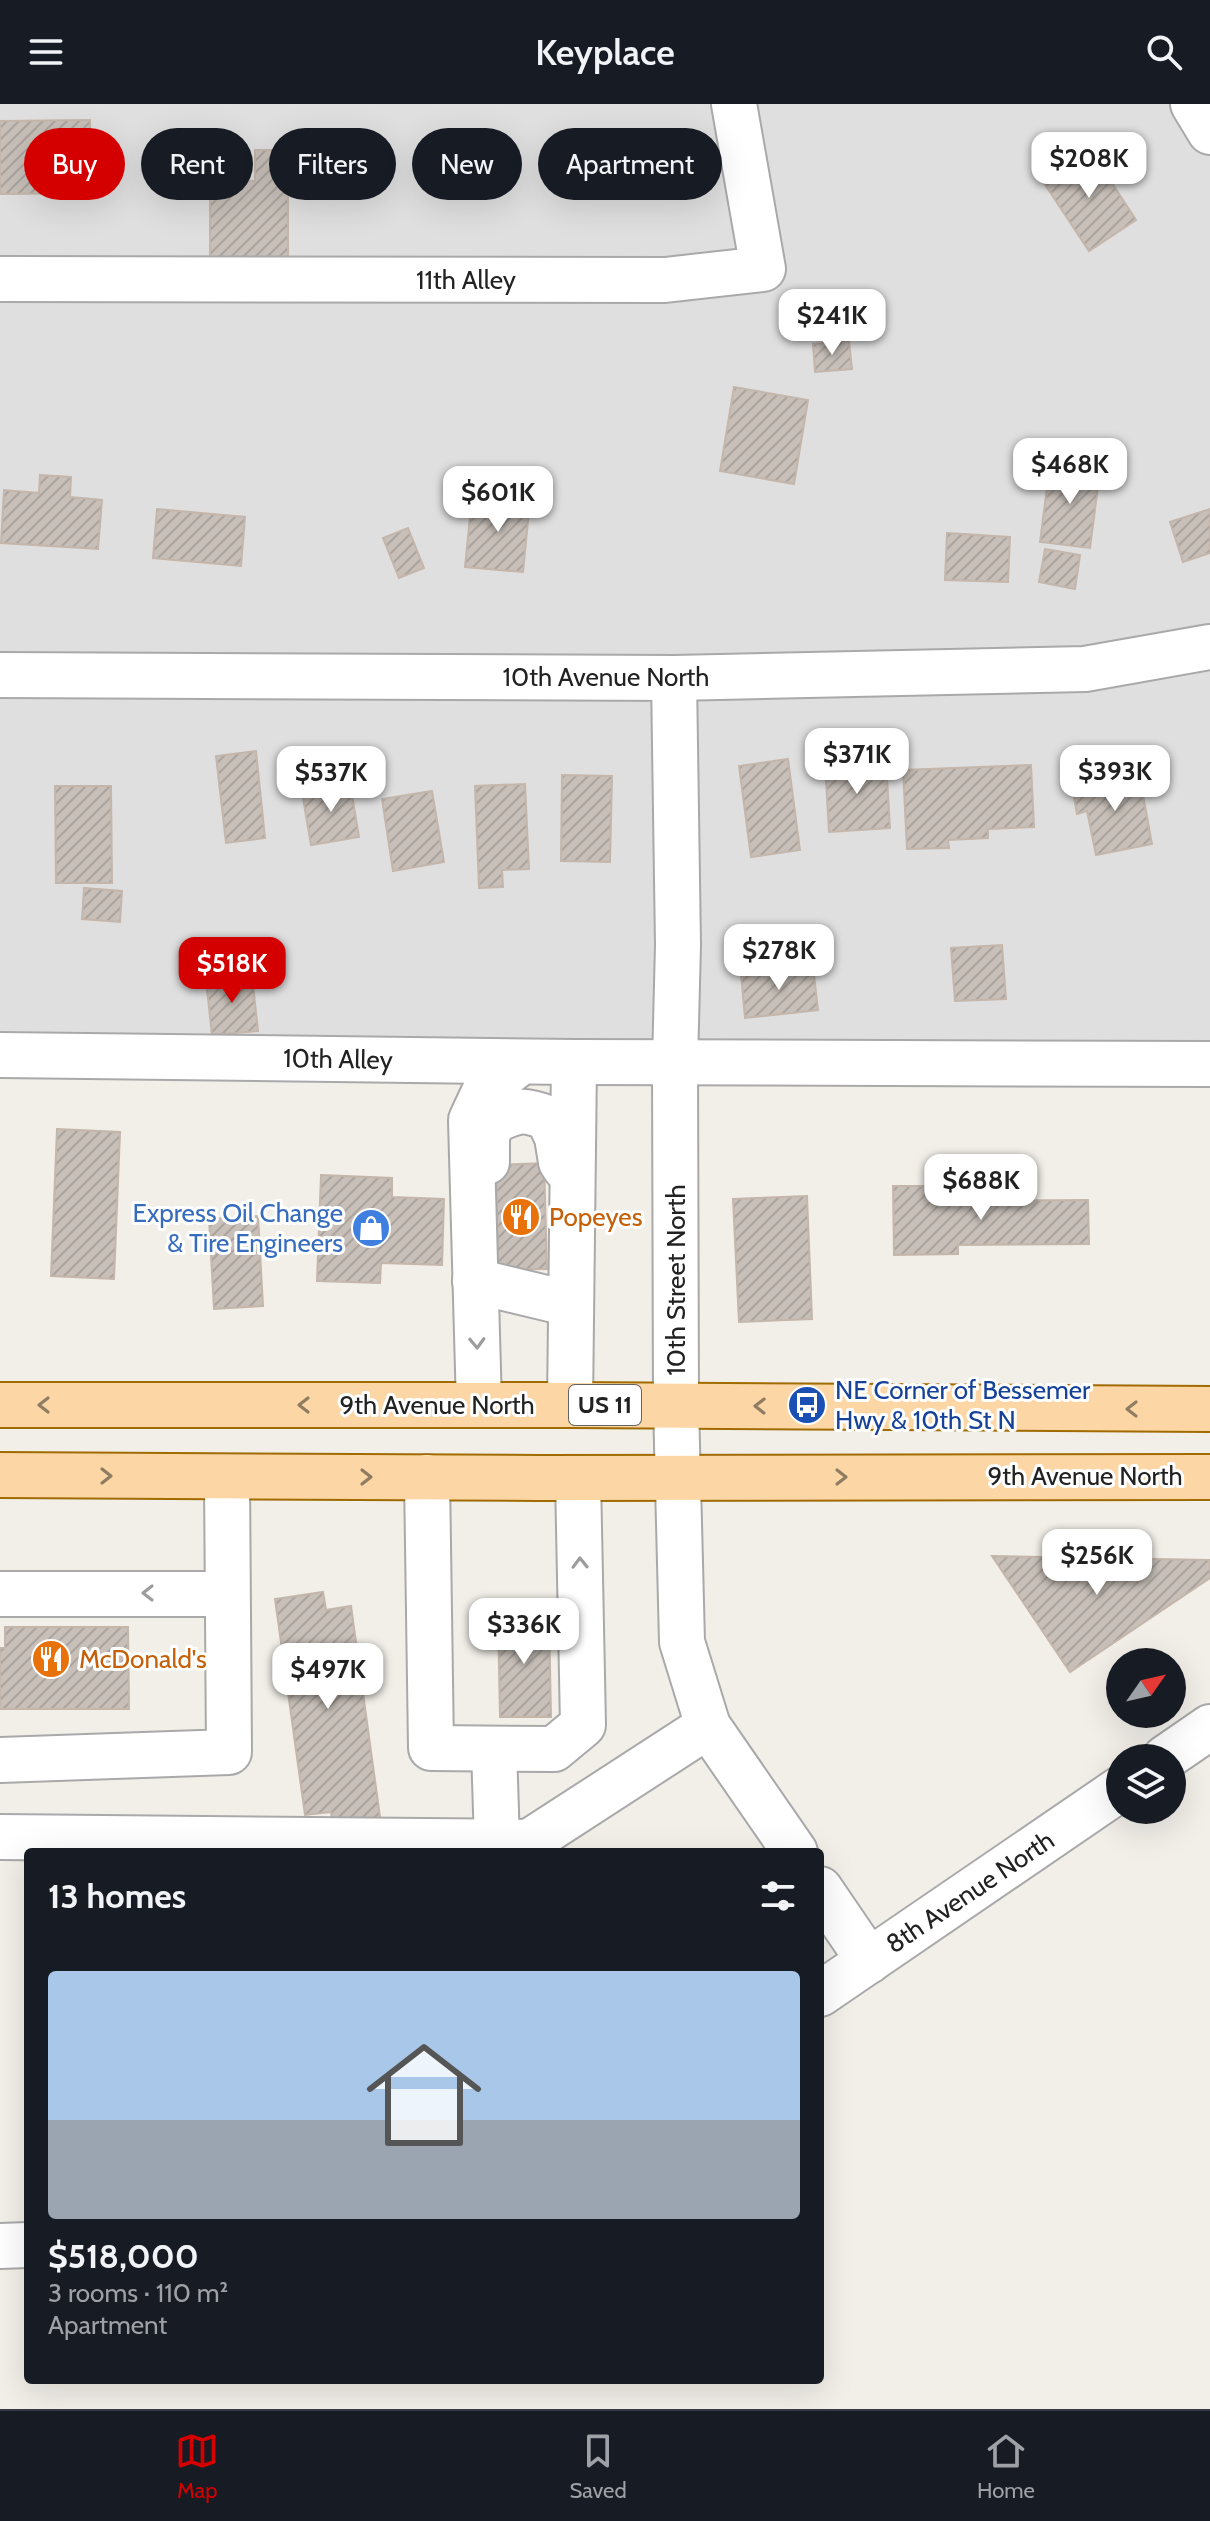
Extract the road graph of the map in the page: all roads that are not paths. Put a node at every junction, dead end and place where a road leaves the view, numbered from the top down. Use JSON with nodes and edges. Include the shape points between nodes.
{"nodes":[{"id":1,"x":734,"y":104,"type":"edge"},
{"id":2,"x":1193,"y":104,"type":"edge"},
{"id":3,"x":1210,"y":132,"type":"edge"},
{"id":4,"x":0,"y":279,"type":"edge"},
{"id":5,"x":1210,"y":647,"type":"edge"},
{"id":6,"x":0,"y":675,"type":"edge"},
{"id":7,"x":674,"y":678,"type":"junction"},
{"id":8,"x":0,"y":1055,"type":"edge"},
{"id":9,"x":521,"y":1062,"type":"junction"},
{"id":10,"x":574,"y":1062,"type":"junction"},
{"id":11,"x":675,"y":1063,"type":"junction"},
{"id":12,"x":1210,"y":1064,"type":"edge"},
{"id":13,"x":572,"y":1181,"type":"junction"},
{"id":14,"x":475,"y":1272,"type":"junction"},
{"id":15,"x":571,"y":1304,"type":"junction"},
{"id":16,"x":0,"y":1405,"type":"edge"},
{"id":17,"x":479,"y":1405,"type":"junction"},
{"id":18,"x":570,"y":1405,"type":"junction"},
{"id":19,"x":676,"y":1405,"type":"junction"},
{"id":20,"x":1210,"y":1409,"type":"edge"},
{"id":21,"x":0,"y":1475,"type":"edge"},
{"id":22,"x":227,"y":1477,"type":"junction"},
{"id":23,"x":427,"y":1477,"type":"junction"},
{"id":24,"x":1210,"y":1477,"type":"edge"},
{"id":25,"x":578,"y":1478,"type":"junction"},
{"id":26,"x":679,"y":1478,"type":"junction"},
{"id":27,"x":0,"y":1594,"type":"edge"},
{"id":28,"x":226,"y":1594,"type":"junction"},
{"id":29,"x":708,"y":1726,"type":"junction"},
{"id":30,"x":1210,"y":1727,"type":"edge"},
{"id":31,"x":1185,"y":1744,"type":"edge"},
{"id":32,"x":494,"y":1749,"type":"junction"},
{"id":33,"x":0,"y":1760,"type":"edge"},
{"id":34,"x":1106,"y":1799,"type":"edge"},
{"id":35,"x":0,"y":1837,"type":"edge"},
{"id":36,"x":497,"y":1842,"type":"junction"},
{"id":37,"x":792,"y":1848,"type":"edge"},
{"id":38,"x":824,"y":1895,"type":"edge"},
{"id":39,"x":869,"y":1961,"type":"junction"},
{"id":40,"x":824,"y":1991,"type":"edge"},
{"id":41,"x":24,"y":2245,"type":"edge"},
{"id":42,"x":0,"y":2246,"type":"edge"}],
"edges":[{"from":1,"to":4,"type":"street","name":"11th Alley","via":[[763,269],[665,280]]},
{"from":2,"to":3,"type":"street"},
{"from":5,"to":7,"type":"street","name":"10th Avenue North","via":[[1085,669]]},
{"from":6,"to":7,"type":"street","name":"10th Avenue North"},
{"from":7,"to":11,"type":"street","name":"10th Street North"},
{"from":8,"to":9,"type":"street","name":"10th Alley"},
{"from":9,"to":10,"type":"street","name":"10th Alley"},
{"from":9,"to":14,"type":"street","via":[[485,1090],[471,1120]]},
{"from":10,"to":11,"type":"street","name":"10th Alley"},
{"from":10,"to":13,"type":"street"},
{"from":11,"to":12,"type":"street","name":"10th Alley"},
{"from":11,"to":19,"type":"street","name":"10th Street North"},
{"from":13,"to":14,"type":"street","via":[[548,1118],[527,1110],[492,1122],[487,1137],[486,1249]]},
{"from":13,"to":15,"type":"street"},
{"from":14,"to":15,"type":"street"},
{"from":14,"to":17,"type":"street","one_way":true},
{"from":15,"to":18,"type":"street"},
{"from":17,"to":16,"type":"main road","name":"9th Avenue North","number":"US 11","one_way":true},
{"from":17,"to":18,"type":"main road","name":"9th Avenue North","number":"US 11"},
{"from":18,"to":19,"type":"main road","name":"9th Avenue North","number":"US 11"},
{"from":20,"to":19,"type":"main road","name":"9th Avenue North","number":"US 11","one_way":true},
{"from":19,"to":26,"type":"street","name":"10th Street North"},
{"from":21,"to":22,"type":"main road","name":"9th Avenue North","one_way":true},
{"from":22,"to":23,"type":"main road","name":"9th Avenue North","one_way":true},
{"from":22,"to":28,"type":"street"},
{"from":23,"to":25,"type":"main road","name":"9th Avenue North"},
{"from":23,"to":32,"type":"street","via":[[431,1748]]},
{"from":26,"to":24,"type":"main road","name":"9th Avenue North","one_way":true},
{"from":25,"to":26,"type":"main road","name":"9th Avenue North"},
{"from":32,"to":25,"type":"street","one_way":true,"via":[[554,1749],[583,1725]]},
{"from":26,"to":29,"type":"street","name":"10th Street North","via":[[682,1642]]},
{"from":28,"to":27,"type":"street","one_way":true},
{"from":28,"to":33,"type":"street","via":[[229,1752]]},
{"from":29,"to":36,"type":"street","via":[[529,1842]]},
{"from":29,"to":37,"type":"street","name":"10th Street North"},
{"from":30,"to":31,"type":"street"},
{"from":32,"to":36,"type":"street"},
{"from":34,"to":39,"type":"street","name":"8th Avenue North"},
{"from":35,"to":36,"type":"street"},
{"from":38,"to":39,"type":"street"},
{"from":39,"to":40,"type":"street","name":"8th Avenue North"},
{"from":41,"to":42,"type":"street"}]}
